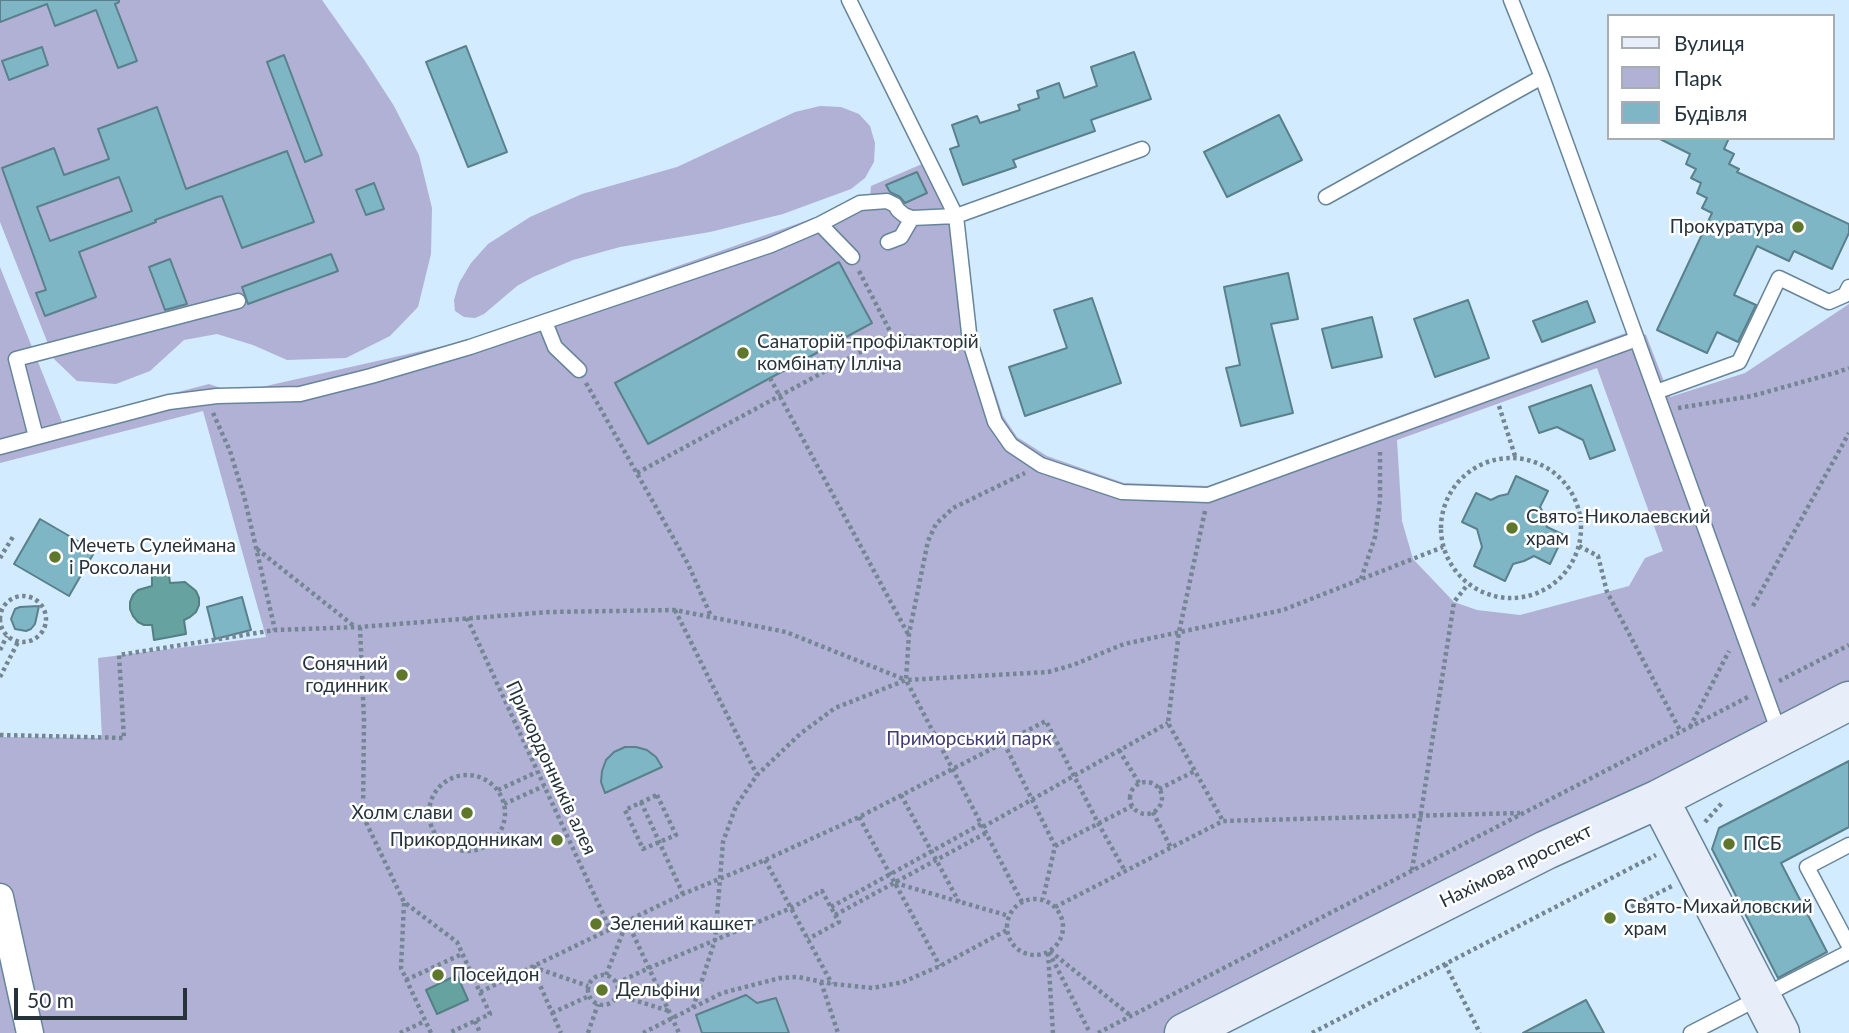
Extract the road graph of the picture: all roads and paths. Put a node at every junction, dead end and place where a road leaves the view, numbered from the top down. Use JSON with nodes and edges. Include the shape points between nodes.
{"nodes":[{"id":1,"x":849,"y":0,"type":"edge"},
{"id":2,"x":1511,"y":0,"type":"edge"},
{"id":3,"x":1542,"y":77,"type":"junction"},
{"id":4,"x":1142,"y":149,"type":"dead end"},
{"id":5,"x":1326,"y":197,"type":"dead end"},
{"id":6,"x":956,"y":216,"type":"junction"},
{"id":7,"x":912,"y":218,"type":"junction"},
{"id":8,"x":820,"y":224,"type":"junction"},
{"id":9,"x":888,"y":243,"type":"dead end"},
{"id":10,"x":852,"y":257,"type":"joint"},
{"id":11,"x":1849,"y":287,"type":"edge"},
{"id":12,"x":238,"y":301,"type":"dead end"},
{"id":13,"x":545,"y":322,"type":"junction"},
{"id":14,"x":892,"y":335,"type":"junction"},
{"id":15,"x":1637,"y":339,"type":"junction"},
{"id":16,"x":957,"y":341,"type":"dead end"},
{"id":17,"x":1849,"y":368,"type":"edge"},
{"id":18,"x":579,"y":370,"type":"joint"},
{"id":19,"x":770,"y":378,"type":"dead end"},
{"id":20,"x":1494,"y":391,"type":"junction"},
{"id":21,"x":1656,"y":391,"type":"junction"},
{"id":22,"x":779,"y":396,"type":"junction"},
{"id":23,"x":1663,"y":410,"type":"junction"},
{"id":24,"x":215,"y":417,"type":"dead end"},
{"id":25,"x":1381,"y":432,"type":"junction"},
{"id":26,"x":1849,"y":433,"type":"edge"},
{"id":27,"x":36,"y":437,"type":"junction"},
{"id":28,"x":0,"y":447,"type":"edge"},
{"id":29,"x":1516,"y":459,"type":"junction"},
{"id":30,"x":1041,"y":466,"type":"junction"},
{"id":31,"x":637,"y":473,"type":"junction"},
{"id":32,"x":1208,"y":495,"type":"junction"},
{"id":33,"x":14,"y":535,"type":"dead end"},
{"id":34,"x":1579,"y":546,"type":"junction"},
{"id":35,"x":1443,"y":547,"type":"junction"},
{"id":36,"x":256,"y":548,"type":"junction"},
{"id":37,"x":0,"y":557,"type":"edge"},
{"id":38,"x":1360,"y":580,"type":"junction"},
{"id":39,"x":1468,"y":584,"type":"junction"},
{"id":40,"x":675,"y":610,"type":"junction"},
{"id":41,"x":711,"y":617,"type":"junction"},
{"id":42,"x":467,"y":618,"type":"junction"},
{"id":43,"x":358,"y":627,"type":"junction"},
{"id":44,"x":1741,"y":628,"type":"junction"},
{"id":45,"x":275,"y":630,"type":"junction"},
{"id":46,"x":1179,"y":632,"type":"junction"},
{"id":47,"x":909,"y":634,"type":"junction"},
{"id":48,"x":8,"y":636,"type":"junction"},
{"id":49,"x":18,"y":642,"type":"junction"},
{"id":50,"x":1849,"y":645,"type":"edge"},
{"id":51,"x":0,"y":650,"type":"edge"},
{"id":52,"x":0,"y":677,"type":"edge"},
{"id":53,"x":906,"y":680,"type":"junction"},
{"id":54,"x":1763,"y":690,"type":"junction"},
{"id":55,"x":1849,"y":701,"type":"edge"},
{"id":56,"x":1168,"y":723,"type":"junction"},
{"id":57,"x":1690,"y":727,"type":"junction"},
{"id":58,"x":1681,"y":732,"type":"junction"},
{"id":59,"x":0,"y":735,"type":"edge"},
{"id":60,"x":1780,"y":736,"type":"junction"},
{"id":61,"x":1004,"y":743,"type":"junction"},
{"id":62,"x":1119,"y":750,"type":"junction"},
{"id":63,"x":953,"y":769,"type":"junction"},
{"id":64,"x":1195,"y":771,"type":"junction"},
{"id":65,"x":537,"y":772,"type":"junction"},
{"id":66,"x":757,"y":775,"type":"junction"},
{"id":67,"x":1074,"y":776,"type":"junction"},
{"id":68,"x":1139,"y":783,"type":"junction"},
{"id":69,"x":544,"y":786,"type":"junction"},
{"id":70,"x":1159,"y":789,"type":"junction"},
{"id":71,"x":498,"y":790,"type":"junction"},
{"id":72,"x":901,"y":795,"type":"junction"},
{"id":73,"x":1658,"y":799,"type":"junction"},
{"id":74,"x":1031,"y":800,"type":"junction"},
{"id":75,"x":641,"y":803,"type":"junction"},
{"id":76,"x":504,"y":804,"type":"junction"},
{"id":77,"x":1719,"y":804,"type":"dead end"},
{"id":78,"x":1132,"y":806,"type":"junction"},
{"id":79,"x":1153,"y":812,"type":"junction"},
{"id":80,"x":1524,"y":813,"type":"junction"},
{"id":81,"x":1420,"y":815,"type":"junction"},
{"id":82,"x":859,"y":817,"type":"junction"},
{"id":83,"x":1223,"y":821,"type":"junction"},
{"id":84,"x":1098,"y":823,"type":"junction"},
{"id":85,"x":1704,"y":824,"type":"dead end"},
{"id":86,"x":983,"y":828,"type":"junction"},
{"id":87,"x":660,"y":842,"type":"junction"},
{"id":88,"x":1849,"y":845,"type":"edge"},
{"id":89,"x":1055,"y":846,"type":"junction"},
{"id":90,"x":1171,"y":848,"type":"junction"},
{"id":91,"x":931,"y":851,"type":"junction"},
{"id":92,"x":1657,"y":854,"type":"dead end"},
{"id":93,"x":765,"y":860,"type":"junction"},
{"id":94,"x":936,"y":860,"type":"junction"},
{"id":95,"x":1412,"y":870,"type":"junction"},
{"id":96,"x":1125,"y":871,"type":"junction"},
{"id":97,"x":890,"y":874,"type":"junction"},
{"id":98,"x":720,"y":879,"type":"junction"},
{"id":99,"x":895,"y":883,"type":"junction"},
{"id":100,"x":1665,"y":890,"type":"dead end"},
{"id":101,"x":683,"y":894,"type":"junction"},
{"id":102,"x":0,"y":897,"type":"edge"},
{"id":103,"x":1043,"y":899,"type":"junction"},
{"id":104,"x":404,"y":902,"type":"junction"},
{"id":105,"x":959,"y":902,"type":"junction"},
{"id":106,"x":1022,"y":902,"type":"junction"},
{"id":107,"x":831,"y":907,"type":"junction"},
{"id":108,"x":1055,"y":907,"type":"junction"},
{"id":109,"x":791,"y":908,"type":"junction"},
{"id":110,"x":1625,"y":910,"type":"dead end"},
{"id":111,"x":835,"y":915,"type":"junction"},
{"id":112,"x":1009,"y":916,"type":"junction"},
{"id":113,"x":627,"y":921,"type":"junction"},
{"id":114,"x":610,"y":929,"type":"junction"},
{"id":115,"x":1007,"y":930,"type":"junction"},
{"id":116,"x":808,"y":939,"type":"junction"},
{"id":117,"x":715,"y":940,"type":"junction"},
{"id":118,"x":1849,"y":946,"type":"edge"},
{"id":119,"x":1049,"y":951,"type":"junction"},
{"id":120,"x":1849,"y":952,"type":"edge"},
{"id":121,"x":462,"y":954,"type":"junction"},
{"id":122,"x":1444,"y":964,"type":"junction"},
{"id":123,"x":940,"y":966,"type":"junction"},
{"id":124,"x":532,"y":967,"type":"junction"},
{"id":125,"x":649,"y":968,"type":"junction"},
{"id":126,"x":606,"y":975,"type":"junction"},
{"id":127,"x":406,"y":980,"type":"junction"},
{"id":128,"x":821,"y":982,"type":"junction"},
{"id":129,"x":617,"y":983,"type":"junction"},
{"id":130,"x":833,"y":984,"type":"junction"},
{"id":131,"x":588,"y":986,"type":"junction"},
{"id":132,"x":480,"y":992,"type":"junction"},
{"id":133,"x":618,"y":995,"type":"junction"},
{"id":134,"x":589,"y":996,"type":"junction"},
{"id":135,"x":1761,"y":997,"type":"junction"},
{"id":136,"x":598,"y":1004,"type":"junction"},
{"id":137,"x":693,"y":1008,"type":"junction"},
{"id":138,"x":669,"y":1011,"type":"junction"},
{"id":139,"x":552,"y":1013,"type":"junction"},
{"id":140,"x":1131,"y":1016,"type":"junction"},
{"id":141,"x":673,"y":1018,"type":"junction"},
{"id":142,"x":425,"y":1020,"type":"junction"},
{"id":143,"x":475,"y":1021,"type":"junction"},
{"id":144,"x":30,"y":1033,"type":"edge"},
{"id":145,"x":400,"y":1033,"type":"edge"},
{"id":146,"x":431,"y":1033,"type":"edge"},
{"id":147,"x":450,"y":1033,"type":"edge"},
{"id":148,"x":480,"y":1033,"type":"edge"},
{"id":149,"x":561,"y":1033,"type":"edge"},
{"id":150,"x":588,"y":1033,"type":"edge"},
{"id":151,"x":643,"y":1033,"type":"edge"},
{"id":152,"x":679,"y":1033,"type":"edge"},
{"id":153,"x":838,"y":1033,"type":"edge"},
{"id":154,"x":1053,"y":1033,"type":"edge"},
{"id":155,"x":1090,"y":1033,"type":"edge"},
{"id":156,"x":1097,"y":1033,"type":"edge"},
{"id":157,"x":1184,"y":1033,"type":"edge"},
{"id":158,"x":1312,"y":1033,"type":"edge"},
{"id":159,"x":1480,"y":1033,"type":"edge"},
{"id":160,"x":1691,"y":1033,"type":"edge"},
{"id":161,"x":1780,"y":1033,"type":"edge"}],
"edges":[{"from":1,"to":6,"type":"lane"},
{"from":2,"to":3,"type":"lane"},
{"from":3,"to":5,"type":"lane"},
{"from":3,"to":15,"type":"lane"},
{"from":4,"to":6,"type":"lane"},
{"from":6,"to":7,"type":"lane"},
{"from":6,"to":30,"type":"lane","via":[[970,342],[995,422],[1012,444]]},
{"from":7,"to":8,"type":"lane","via":[[887,201],[879,201],[860,203]]},
{"from":7,"to":9,"type":"lane","via":[[901,237]]},
{"from":8,"to":10,"type":"lane"},
{"from":8,"to":13,"type":"lane"},
{"from":10,"to":14,"type":"path"},
{"from":11,"to":21,"type":"lane","via":[[1845,295],[1829,302],[1779,278],[1739,362]]},
{"from":12,"to":27,"type":"lane","via":[[16,359]]},
{"from":13,"to":18,"type":"lane","via":[[555,347]]},
{"from":13,"to":27,"type":"lane","via":[[300,394],[169,402]]},
{"from":14,"to":16,"type":"path"},
{"from":14,"to":22,"type":"path"},
{"from":15,"to":20,"type":"lane"},
{"from":15,"to":21,"type":"lane"},
{"from":17,"to":23,"type":"path","via":[[1752,396]]},
{"from":18,"to":31,"type":"path"},
{"from":19,"to":22,"type":"path"},
{"from":20,"to":25,"type":"lane"},
{"from":20,"to":29,"type":"path"},
{"from":21,"to":23,"type":"lane"},
{"from":22,"to":31,"type":"path"},
{"from":22,"to":47,"type":"path"},
{"from":23,"to":44,"type":"lane"},
{"from":24,"to":36,"type":"path","via":[[230,451]]},
{"from":25,"to":32,"type":"lane"},
{"from":25,"to":38,"type":"path","via":[[1375,537]]},
{"from":26,"to":44,"type":"path"},
{"from":27,"to":28,"type":"lane"},
{"from":29,"to":34,"type":"path","via":[[1545,467],[1571,493],[1581,528]]},
{"from":29,"to":35,"type":"path","via":[[1492,460],[1460,479],[1443,511]]},
{"from":30,"to":32,"type":"lane","via":[[1122,492]]},
{"from":30,"to":47,"type":"path","via":[[953,508],[936,524],[928,541]]},
{"from":31,"to":41,"type":"path","via":[[688,564]]},
{"from":32,"to":46,"type":"path"},
{"from":33,"to":37,"type":"path"},
{"from":34,"to":39,"type":"path","via":[[1561,578],[1529,596],[1493,596]]},
{"from":34,"to":58,"type":"path","via":[[1598,556],[1607,592]]},
{"from":35,"to":38,"type":"path"},
{"from":35,"to":39,"type":"path","via":[[1450,564]]},
{"from":36,"to":43,"type":"path"},
{"from":36,"to":45,"type":"path"},
{"from":38,"to":46,"type":"path","via":[[1283,610]]},
{"from":39,"to":81,"type":"path","via":[[1454,602]]},
{"from":40,"to":41,"type":"path"},
{"from":40,"to":42,"type":"path"},
{"from":40,"to":66,"type":"path"},
{"from":41,"to":53,"type":"path","via":[[786,632]]},
{"from":42,"to":43,"type":"path"},
{"from":42,"to":65,"type":"path","name":"Прикордонників алея"},
{"from":43,"to":45,"type":"path"},
{"from":43,"to":104,"type":"path","via":[[364,720],[363,816]]},
{"from":44,"to":54,"type":"lane"},
{"from":44,"to":57,"type":"path"},
{"from":45,"to":59,"type":"path","via":[[119,655],[124,738]]},
{"from":46,"to":53,"type":"path","via":[[1124,645],[1048,672]]},
{"from":46,"to":56,"type":"path"},
{"from":47,"to":53,"type":"path"},
{"from":48,"to":49,"type":"path"},
{"from":48,"to":49,"type":"path","via":[[0,622],[4,606],[18,597],[34,599],[45,611],[45,627],[34,639]]},
{"from":48,"to":51,"type":"path"},
{"from":49,"to":52,"type":"path"},
{"from":50,"to":54,"type":"path"},
{"from":53,"to":63,"type":"path"},
{"from":53,"to":66,"type":"path","via":[[835,708]]},
{"from":54,"to":57,"type":"path"},
{"from":54,"to":60,"type":"lane"},
{"from":55,"to":60,"type":"main road","name":"Нахімова проспект"},
{"from":56,"to":62,"type":"path"},
{"from":56,"to":64,"type":"path"},
{"from":57,"to":58,"type":"path"},
{"from":58,"to":80,"type":"path"},
{"from":60,"to":73,"type":"main road","name":"Нахімова проспект"},
{"from":61,"to":63,"type":"path"},
{"from":61,"to":67,"type":"path","via":[[1046,721]]},
{"from":61,"to":74,"type":"path"},
{"from":62,"to":67,"type":"path"},
{"from":62,"to":68,"type":"path"},
{"from":63,"to":72,"type":"path"},
{"from":63,"to":86,"type":"path"},
{"from":64,"to":70,"type":"path"},
{"from":64,"to":83,"type":"path"},
{"from":65,"to":69,"type":"path","name":"Прикордонників алея"},
{"from":65,"to":71,"type":"path"},
{"from":66,"to":98,"type":"path","via":[[736,806],[723,842]]},
{"from":67,"to":74,"type":"path"},
{"from":67,"to":84,"type":"path"},
{"from":68,"to":70,"type":"path","via":[[1150,782]]},
{"from":68,"to":78,"type":"path","via":[[1131,793]]},
{"from":69,"to":76,"type":"path"},
{"from":69,"to":114,"type":"path","name":"Прикордонників алея"},
{"from":70,"to":79,"type":"path","via":[[1161,802]]},
{"from":71,"to":76,"type":"path"},
{"from":71,"to":76,"type":"path","via":[[475,775],[451,778],[433,794],[429,805],[432,829],[448,847],[472,852],[484,848],[501,832]]},
{"from":72,"to":82,"type":"path"},
{"from":72,"to":91,"type":"path"},
{"from":73,"to":135,"type":"main road"},
{"from":73,"to":157,"type":"main road","name":"Нахімова проспект","via":[[1546,850]]},
{"from":74,"to":86,"type":"path"},
{"from":74,"to":89,"type":"path"},
{"from":75,"to":87,"type":"path"},
{"from":75,"to":87,"type":"path","via":[[625,810],[643,849]]},
{"from":75,"to":87,"type":"path","via":[[657,795],[676,835]]},
{"from":77,"to":85,"type":"path"},
{"from":78,"to":79,"type":"path","via":[[1141,813]]},
{"from":78,"to":84,"type":"path"},
{"from":79,"to":90,"type":"path"},
{"from":80,"to":81,"type":"path"},
{"from":80,"to":95,"type":"path"},
{"from":81,"to":83,"type":"path"},
{"from":81,"to":95,"type":"path"},
{"from":82,"to":93,"type":"path"},
{"from":82,"to":97,"type":"path"},
{"from":83,"to":90,"type":"path"},
{"from":84,"to":89,"type":"path"},
{"from":84,"to":96,"type":"path"},
{"from":86,"to":91,"type":"path"},
{"from":86,"to":94,"type":"path"},
{"from":86,"to":106,"type":"path"},
{"from":87,"to":101,"type":"path"},
{"from":88,"to":118,"type":"lane","via":[[1807,867]]},
{"from":89,"to":103,"type":"path"},
{"from":90,"to":96,"type":"path"},
{"from":91,"to":94,"type":"path"},
{"from":91,"to":97,"type":"path"},
{"from":92,"to":122,"type":"path"},
{"from":93,"to":98,"type":"path"},
{"from":93,"to":109,"type":"path"},
{"from":94,"to":99,"type":"path"},
{"from":94,"to":105,"type":"path"},
{"from":95,"to":140,"type":"path"},
{"from":96,"to":108,"type":"path"},
{"from":97,"to":99,"type":"path"},
{"from":97,"to":107,"type":"path"},
{"from":98,"to":101,"type":"path"},
{"from":98,"to":117,"type":"path"},
{"from":99,"to":105,"type":"path"},
{"from":99,"to":111,"type":"path"},
{"from":99,"to":123,"type":"path"},
{"from":100,"to":110,"type":"path"},
{"from":101,"to":113,"type":"path"},
{"from":102,"to":144,"type":"street"},
{"from":103,"to":106,"type":"path"},
{"from":103,"to":108,"type":"path"},
{"from":104,"to":121,"type":"path","via":[[457,942]]},
{"from":104,"to":127,"type":"path","via":[[401,968]]},
{"from":105,"to":112,"type":"path"},
{"from":106,"to":112,"type":"path"},
{"from":107,"to":109,"type":"path","via":[[822,891]]},
{"from":107,"to":111,"type":"path"},
{"from":108,"to":119,"type":"path","via":[[1063,930]]},
{"from":109,"to":116,"type":"path"},
{"from":109,"to":117,"type":"path"},
{"from":111,"to":116,"type":"path","via":[[839,922]]},
{"from":112,"to":115,"type":"path"},
{"from":113,"to":114,"type":"path"},
{"from":113,"to":125,"type":"path"},
{"from":113,"to":126,"type":"path"},
{"from":114,"to":124,"type":"path"},
{"from":115,"to":119,"type":"path","via":[[1018,949],[1032,955]]},
{"from":115,"to":123,"type":"path"},
{"from":116,"to":130,"type":"path"},
{"from":117,"to":125,"type":"path"},
{"from":117,"to":137,"type":"path"},
{"from":119,"to":140,"type":"path"},
{"from":119,"to":154,"type":"path"},
{"from":119,"to":155,"type":"path"},
{"from":120,"to":135,"type":"lane"},
{"from":121,"to":127,"type":"path"},
{"from":121,"to":132,"type":"path"},
{"from":122,"to":158,"type":"path"},
{"from":122,"to":159,"type":"path"},
{"from":123,"to":130,"type":"path","via":[[903,982],[873,988]]},
{"from":124,"to":131,"type":"path"},
{"from":124,"to":132,"type":"path"},
{"from":124,"to":139,"type":"path"},
{"from":125,"to":129,"type":"path"},
{"from":125,"to":138,"type":"path"},
{"from":126,"to":129,"type":"path"},
{"from":126,"to":131,"type":"path","via":[[595,977]]},
{"from":127,"to":142,"type":"path"},
{"from":128,"to":130,"type":"path"},
{"from":128,"to":137,"type":"path","via":[[780,978],[722,993]]},
{"from":128,"to":153,"type":"path"},
{"from":129,"to":133,"type":"path"},
{"from":131,"to":134,"type":"path"},
{"from":132,"to":143,"type":"path","via":[[491,1014]]},
{"from":133,"to":136,"type":"path","via":[[610,1004]]},
{"from":133,"to":138,"type":"path"},
{"from":134,"to":136,"type":"path"},
{"from":134,"to":139,"type":"path"},
{"from":135,"to":160,"type":"lane"},
{"from":135,"to":161,"type":"main road"},
{"from":136,"to":150,"type":"path"},
{"from":137,"to":141,"type":"path"},
{"from":138,"to":141,"type":"path"},
{"from":139,"to":149,"type":"path"},
{"from":140,"to":156,"type":"path"},
{"from":141,"to":151,"type":"path"},
{"from":141,"to":152,"type":"path"},
{"from":142,"to":145,"type":"path"},
{"from":142,"to":146,"type":"path"},
{"from":143,"to":147,"type":"path"},
{"from":143,"to":148,"type":"path"}]}
